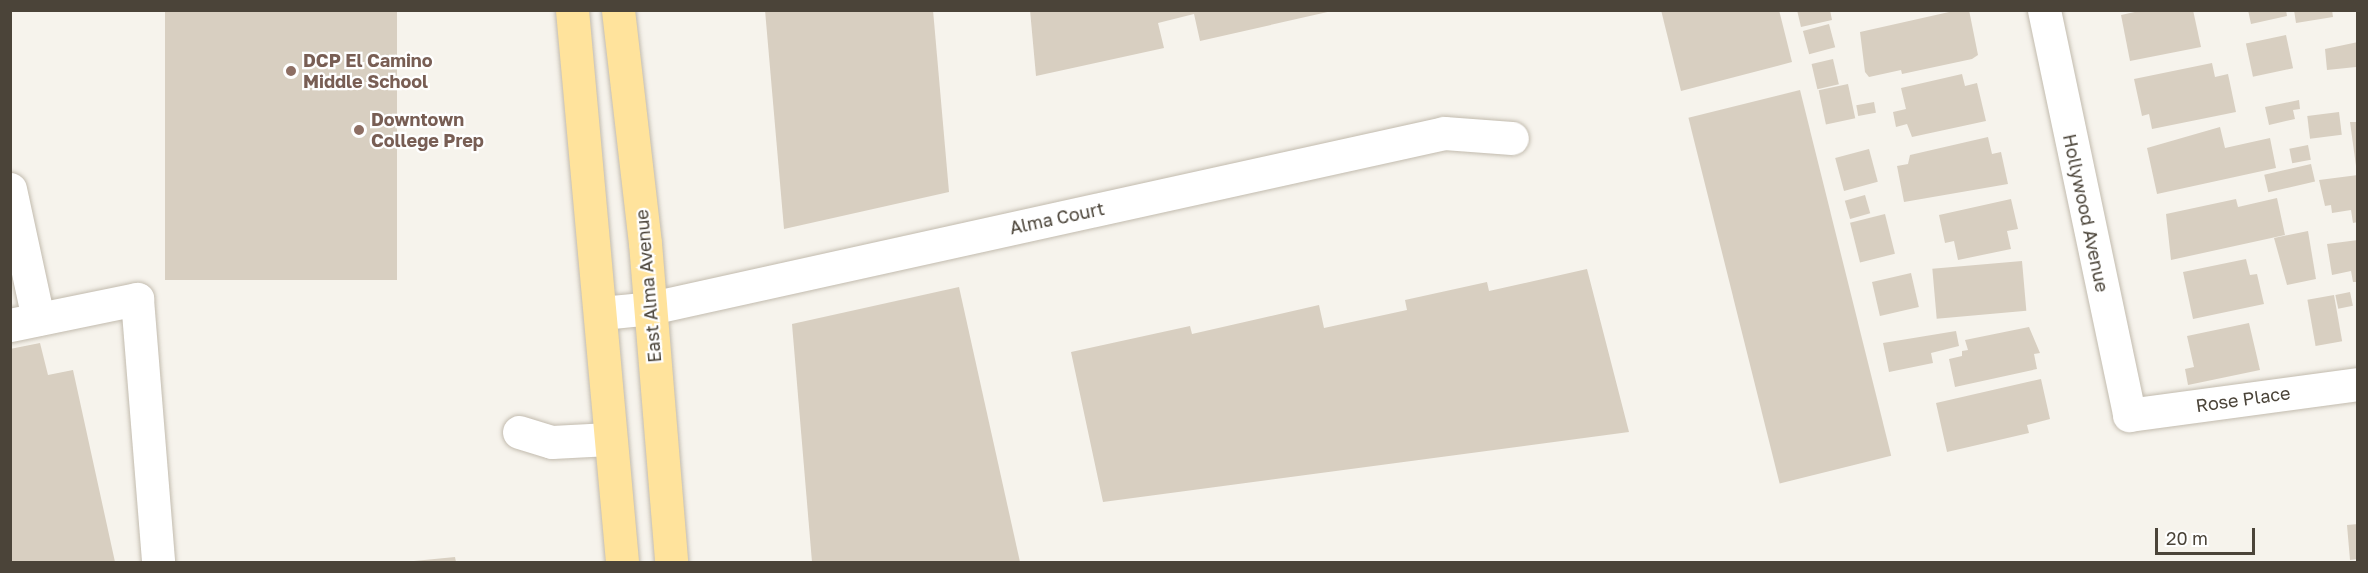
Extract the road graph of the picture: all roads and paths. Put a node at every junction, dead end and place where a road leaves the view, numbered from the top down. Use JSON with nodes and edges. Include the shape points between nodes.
{"nodes":[{"id":1,"x":572,"y":10,"type":"edge"},
{"id":2,"x":618,"y":10,"type":"edge"},
{"id":3,"x":2044,"y":10,"type":"edge"},
{"id":4,"x":1512,"y":138,"type":"dead end"},
{"id":5,"x":10,"y":189,"type":"edge"},
{"id":6,"x":651,"y":308,"type":"junction"},
{"id":7,"x":602,"y":313,"type":"junction"},
{"id":8,"x":24,"y":322,"type":"edge"},
{"id":9,"x":2358,"y":384,"type":"edge"},
{"id":10,"x":2129,"y":415,"type":"joint"},
{"id":11,"x":519,"y":432,"type":"dead end"},
{"id":12,"x":609,"y":440,"type":"junction"},
{"id":13,"x":158,"y":562,"type":"edge"},
{"id":14,"x":622,"y":562,"type":"edge"},
{"id":15,"x":670,"y":562,"type":"edge"}],
"edges":[{"from":1,"to":7,"type":"main road"},
{"from":2,"to":6,"type":"main road","name":"East Alma Avenue","via":[[629,75]]},
{"from":3,"to":10,"type":"street","name":"Hollywood Avenue"},
{"from":4,"to":6,"type":"street","name":"Alma Court","via":[[1443,133]]},
{"from":5,"to":8,"type":"street"},
{"from":6,"to":7,"type":"street","name":"Alma Court"},
{"from":6,"to":15,"type":"main road","name":"East Alma Avenue"},
{"from":7,"to":12,"type":"main road"},
{"from":8,"to":13,"type":"street","via":[[137,299]]},
{"from":9,"to":10,"type":"street","name":"Rose Place"},
{"from":11,"to":12,"type":"street","via":[[552,442]]},
{"from":12,"to":14,"type":"main road"}]}
